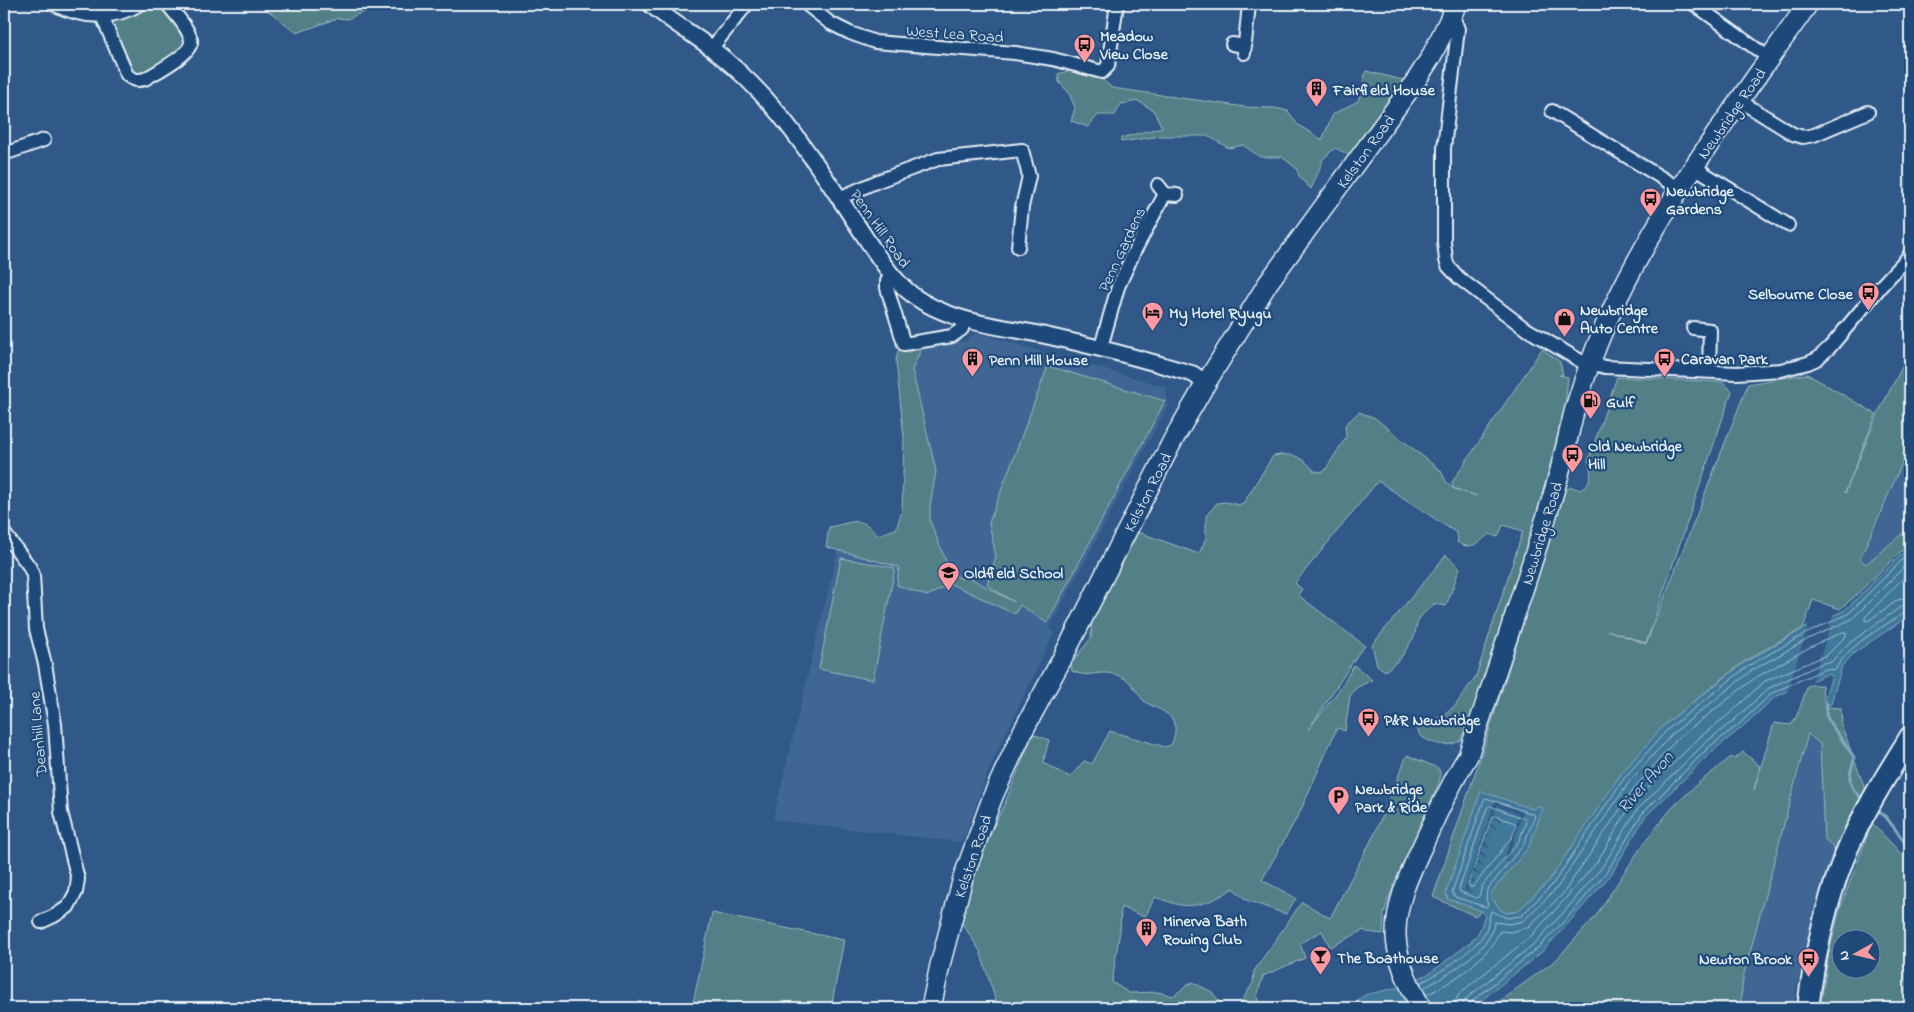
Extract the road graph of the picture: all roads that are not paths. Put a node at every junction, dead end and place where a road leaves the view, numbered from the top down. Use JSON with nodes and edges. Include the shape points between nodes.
{"nodes":[{"id":1,"x":53,"y":4,"type":"edge"},
{"id":2,"x":140,"y":4,"type":"edge"},
{"id":3,"x":167,"y":4,"type":"edge"},
{"id":4,"x":650,"y":4,"type":"edge"},
{"id":5,"x":747,"y":4,"type":"edge"},
{"id":6,"x":806,"y":4,"type":"edge"},
{"id":7,"x":1117,"y":4,"type":"edge"},
{"id":8,"x":1249,"y":4,"type":"edge"},
{"id":9,"x":1694,"y":4,"type":"edge"},
{"id":10,"x":1808,"y":4,"type":"edge"},
{"id":11,"x":1454,"y":12,"type":"edge"},
{"id":12,"x":102,"y":16,"type":"junction"},
{"id":13,"x":1241,"y":48,"type":"dead end"},
{"id":14,"x":711,"y":49,"type":"junction"},
{"id":15,"x":1770,"y":58,"type":"junction"},
{"id":16,"x":1740,"y":101,"type":"junction"},
{"id":17,"x":1552,"y":111,"type":"dead end"},
{"id":18,"x":1868,"y":112,"type":"dead end"},
{"id":19,"x":37,"y":138,"type":"dead end"},
{"id":20,"x":4,"y":154,"type":"edge"},
{"id":21,"x":1694,"y":167,"type":"junction"},
{"id":22,"x":1680,"y":189,"type":"junction"},
{"id":23,"x":1167,"y":192,"type":"dead end"},
{"id":24,"x":839,"y":198,"type":"junction"},
{"id":25,"x":1788,"y":225,"type":"dead end"},
{"id":26,"x":1018,"y":246,"type":"dead end"},
{"id":27,"x":1910,"y":255,"type":"edge"},
{"id":28,"x":892,"y":274,"type":"junction"},
{"id":29,"x":964,"y":320,"type":"junction"},
{"id":30,"x":1693,"y":328,"type":"dead end"},
{"id":31,"x":1101,"y":347,"type":"junction"},
{"id":32,"x":1589,"y":364,"type":"junction"},
{"id":33,"x":1709,"y":372,"type":"junction"},
{"id":34,"x":1206,"y":383,"type":"junction"},
{"id":35,"x":4,"y":533,"type":"edge"},
{"id":36,"x":1910,"y":737,"type":"edge"},
{"id":37,"x":40,"y":922,"type":"dead end"},
{"id":38,"x":931,"y":1008,"type":"edge"},
{"id":39,"x":1421,"y":1008,"type":"edge"},
{"id":40,"x":1808,"y":1008,"type":"edge"}],
"edges":[{"from":1,"to":12,"type":"street","via":[[79,14]]},
{"from":2,"to":12,"type":"street","via":[[124,12]]},
{"from":3,"to":12,"type":"street","via":[[187,31],[191,45],[186,53],[145,79],[132,79],[127,75]]},
{"from":4,"to":14,"type":"street","name":"Penn Hill Road"},
{"from":5,"to":14,"type":"street"},
{"from":6,"to":7,"type":"street","name":"West Lea Road","via":[[830,23],[875,42],[1015,53],[1098,71],[1106,70],[1108,66]]},
{"from":8,"to":13,"type":"street"},
{"from":9,"to":15,"type":"street"},
{"from":10,"to":15,"type":"main road","name":"Newbridge Road"},
{"from":11,"to":32,"type":"street","via":[[1458,29],[1444,148],[1444,253],[1448,266],[1523,327]]},
{"from":11,"to":34,"type":"main road","name":"Kelston Road","via":[[1417,79],[1274,275]]},
{"from":14,"to":24,"type":"street","name":"Penn Hill Road","via":[[735,68],[778,114]]},
{"from":15,"to":16,"type":"main road","name":"Newbridge Road"},
{"from":16,"to":18,"type":"street","via":[[1803,137]]},
{"from":16,"to":21,"type":"main road","name":"Newbridge Road"},
{"from":17,"to":22,"type":"street"},
{"from":19,"to":20,"type":"street"},
{"from":21,"to":22,"type":"main road","name":"Newbridge Road"},
{"from":21,"to":25,"type":"street"},
{"from":22,"to":32,"type":"main road","name":"Newbridge Road","via":[[1623,286]]},
{"from":23,"to":31,"type":"street","name":"Penn Gardens","via":[[1118,287]]},
{"from":24,"to":26,"type":"street","via":[[938,159],[1022,150],[1029,176]]},
{"from":24,"to":28,"type":"street","name":"Penn Hill Road"},
{"from":27,"to":33,"type":"street","via":[[1817,359],[1774,370]]},
{"from":28,"to":29,"type":"street","name":"Penn Hill Road","via":[[921,301]]},
{"from":28,"to":29,"type":"street","via":[[887,288],[904,344],[952,336],[962,329]]},
{"from":29,"to":31,"type":"street","name":"Penn Hill Road"},
{"from":30,"to":33,"type":"street","via":[[1712,325]]},
{"from":31,"to":34,"type":"street","name":"Penn Hill Road","via":[[1193,374]]},
{"from":32,"to":33,"type":"street"},
{"from":32,"to":39,"type":"main road","name":"Newbridge Road","via":[[1548,510],[1468,756],[1450,786],[1400,899],[1397,949],[1402,969]]},
{"from":34,"to":38,"type":"main road","name":"Kelston Road","via":[[1172,442],[1009,759],[963,878]]},
{"from":35,"to":37,"type":"street","name":"Deanhill Lane","via":[[33,575],[36,629],[55,724],[61,812],[78,879],[68,907]]},
{"from":36,"to":40,"type":"highway","via":[[1878,789],[1844,859],[1827,910]]}]}
